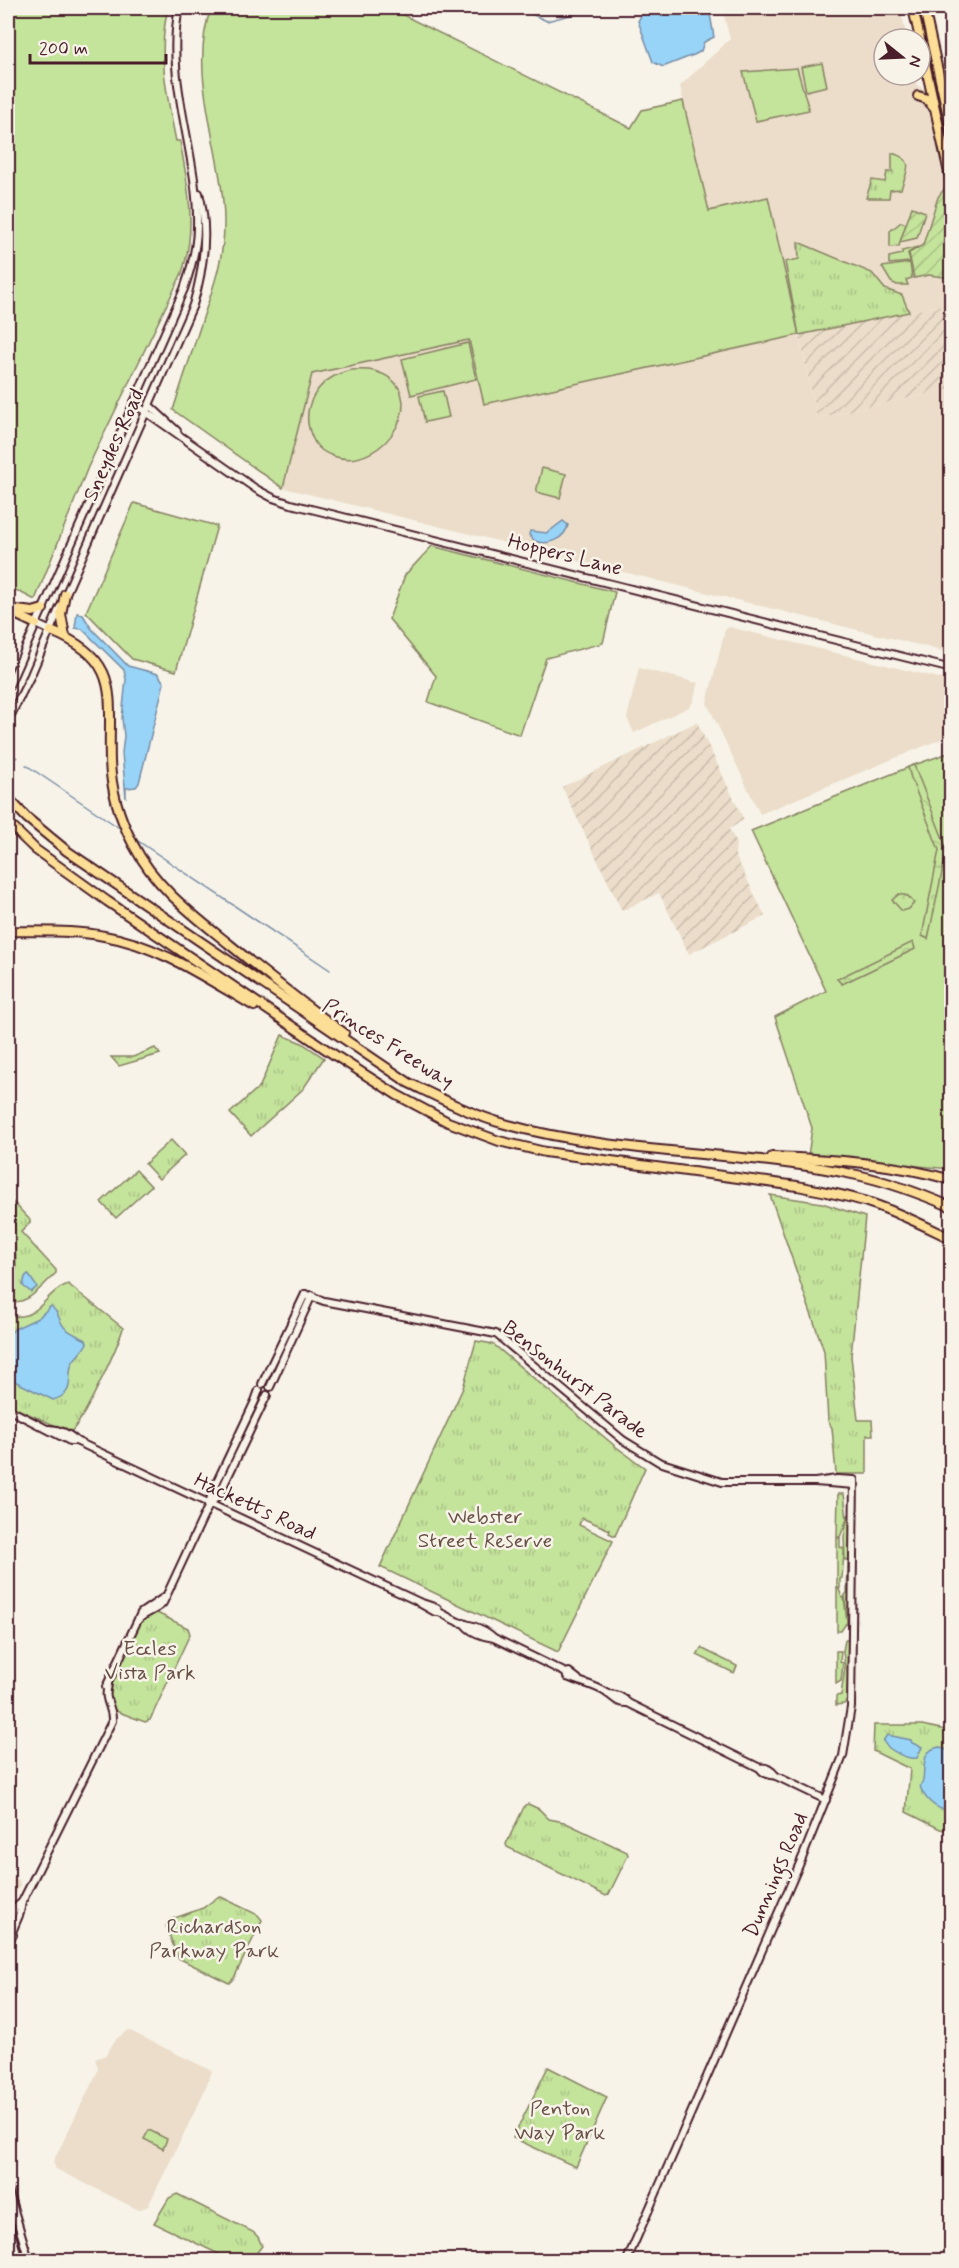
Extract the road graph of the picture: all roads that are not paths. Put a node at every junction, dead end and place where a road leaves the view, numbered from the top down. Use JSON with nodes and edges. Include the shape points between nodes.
{"nodes":[{"id":1,"x":179,"y":8,"type":"edge"},
{"id":2,"x":913,"y":8,"type":"edge"},
{"id":3,"x":924,"y":8,"type":"edge"},
{"id":4,"x":917,"y":27,"type":"edge"},
{"id":5,"x":927,"y":87,"type":"edge"},
{"id":6,"x":930,"y":87,"type":"edge"},
{"id":7,"x":942,"y":91,"type":"junction"},
{"id":8,"x":932,"y":93,"type":"junction"},
{"id":9,"x":935,"y":111,"type":"junction"},
{"id":10,"x":951,"y":134,"type":"edge"},
{"id":11,"x":193,"y":172,"type":"junction"},
{"id":12,"x":951,"y":187,"type":"edge"},
{"id":13,"x":133,"y":403,"type":"junction"},
{"id":14,"x":150,"y":406,"type":"junction"},
{"id":15,"x":146,"y":414,"type":"junction"},
{"id":16,"x":187,"y":440,"type":"junction"},
{"id":17,"x":65,"y":594,"type":"junction"},
{"id":18,"x":43,"y":609,"type":"junction"},
{"id":19,"x":8,"y":610,"type":"edge"},
{"id":20,"x":36,"y":624,"type":"junction"},
{"id":21,"x":51,"y":631,"type":"junction"},
{"id":22,"x":65,"y":636,"type":"junction"},
{"id":23,"x":951,"y":669,"type":"edge"},
{"id":24,"x":8,"y":688,"type":"edge"},
{"id":25,"x":8,"y":721,"type":"edge"},
{"id":26,"x":8,"y":798,"type":"edge"},
{"id":27,"x":8,"y":823,"type":"edge"},
{"id":28,"x":8,"y":931,"type":"edge"},
{"id":29,"x":305,"y":1035,"type":"junction"},
{"id":30,"x":375,"y":1060,"type":"junction"},
{"id":31,"x":716,"y":1156,"type":"junction"},
{"id":32,"x":951,"y":1180,"type":"edge"},
{"id":33,"x":951,"y":1207,"type":"edge"},
{"id":34,"x":951,"y":1239,"type":"edge"},
{"id":35,"x":309,"y":1295,"type":"junction"},
{"id":36,"x":260,"y":1387,"type":"junction"},
{"id":37,"x":270,"y":1388,"type":"junction"},
{"id":38,"x":267,"y":1395,"type":"junction"},
{"id":39,"x":8,"y":1409,"type":"edge"},
{"id":40,"x":854,"y":1482,"type":"joint"},
{"id":41,"x":210,"y":1504,"type":"junction"},
{"id":42,"x":826,"y":1800,"type":"junction"},
{"id":43,"x":22,"y":1902,"type":"junction"},
{"id":44,"x":8,"y":1923,"type":"edge"},
{"id":45,"x":10,"y":1930,"type":"edge"},
{"id":46,"x":8,"y":1942,"type":"edge"},
{"id":47,"x":8,"y":2190,"type":"edge"},
{"id":48,"x":8,"y":2221,"type":"edge"},
{"id":49,"x":19,"y":2260,"type":"edge"},
{"id":50,"x":29,"y":2260,"type":"edge"},
{"id":51,"x":627,"y":2260,"type":"edge"}],
"edges":[{"from":1,"to":11,"type":"street","name":"Sneydes Road","via":[[176,73]]},
{"from":2,"to":4,"type":"highway"},
{"from":3,"to":7,"type":"highway"},
{"from":5,"to":9,"type":"highway","via":[[918,96],[927,99]]},
{"from":6,"to":8,"type":"highway"},
{"from":7,"to":8,"type":"highway"},
{"from":7,"to":10,"type":"highway"},
{"from":8,"to":9,"type":"highway"},
{"from":9,"to":12,"type":"highway"},
{"from":11,"to":13,"type":"street","name":"Sneydes Road","via":[[197,226],[191,266]]},
{"from":11,"to":14,"type":"street","name":"Sneydes Road","via":[[203,221],[203,264],[193,304]]},
{"from":13,"to":14,"type":"street"},
{"from":13,"to":15,"type":"street","name":"Hoppers Lane"},
{"from":13,"to":18,"type":"street","name":"Sneydes Road"},
{"from":14,"to":15,"type":"street","name":"Sneydes Road"},
{"from":14,"to":16,"type":"street","name":"Hoppers Lane"},
{"from":15,"to":16,"type":"street","name":"Hoppers Lane"},
{"from":15,"to":17,"type":"street","name":"Sneydes Road"},
{"from":16,"to":23,"type":"street","name":"Hoppers Lane","via":[[256,489],[321,513]]},
{"from":17,"to":21,"type":"street","name":"Sneydes Road"},
{"from":17,"to":22,"type":"highway","via":[[61,614]]},
{"from":18,"to":19,"type":"highway"},
{"from":18,"to":20,"type":"street","name":"Sneydes Road"},
{"from":19,"to":20,"type":"highway"},
{"from":20,"to":21,"type":"street"},
{"from":20,"to":24,"type":"street","name":"Sneydes Road"},
{"from":21,"to":22,"type":"highway"},
{"from":21,"to":25,"type":"street","name":"Sneydes Road"},
{"from":22,"to":30,"type":"highway","via":[[97,660],[107,682],[110,764],[119,813],[144,864],[178,903]]},
{"from":26,"to":30,"type":"highway","name":"Princes Freeway","via":[[67,851]]},
{"from":27,"to":29,"type":"highway","name":"Princes Freeway","via":[[60,868]]},
{"from":28,"to":29,"type":"highway","via":[[78,933],[132,943],[156,952]]},
{"from":29,"to":34,"type":"highway","name":"Princes Freeway","via":[[397,1095],[448,1122],[499,1141],[578,1157],[797,1185],[870,1203]]},
{"from":30,"to":31,"type":"highway","name":"Princes Freeway","via":[[409,1083],[503,1124],[580,1140]]},
{"from":31,"to":32,"type":"highway","via":[[876,1165]]},
{"from":31,"to":33,"type":"highway","name":"Princes Freeway","via":[[857,1175]]},
{"from":35,"to":36,"type":"street"},
{"from":35,"to":37,"type":"street"},
{"from":35,"to":40,"type":"street","name":"Bensonhurst Parade","via":[[496,1334],[627,1443],[659,1462],[722,1482]]},
{"from":36,"to":37,"type":"street","via":[[268,1384]]},
{"from":36,"to":38,"type":"street","via":[[262,1394]]},
{"from":36,"to":41,"type":"street","via":[[211,1494]]},
{"from":37,"to":38,"type":"street"},
{"from":38,"to":41,"type":"street","via":[[218,1497]]},
{"from":39,"to":41,"type":"street","name":"Hacketts Road"},
{"from":40,"to":42,"type":"street","name":"Dunnings Road","via":[[850,1718],[843,1756]]},
{"from":41,"to":42,"type":"street","name":"Hacketts Road","via":[[477,1627],[566,1675],[569,1672]]},
{"from":41,"to":43,"type":"street","via":[[161,1606],[138,1620],[103,1692],[109,1716],[106,1732]]},
{"from":42,"to":51,"type":"street","name":"Dunnings Road"},
{"from":43,"to":44,"type":"street"},
{"from":43,"to":45,"type":"street"},
{"from":45,"to":46,"type":"street","via":[[12,1937]]},
{"from":47,"to":50,"type":"street"},
{"from":48,"to":49,"type":"street"}]}
